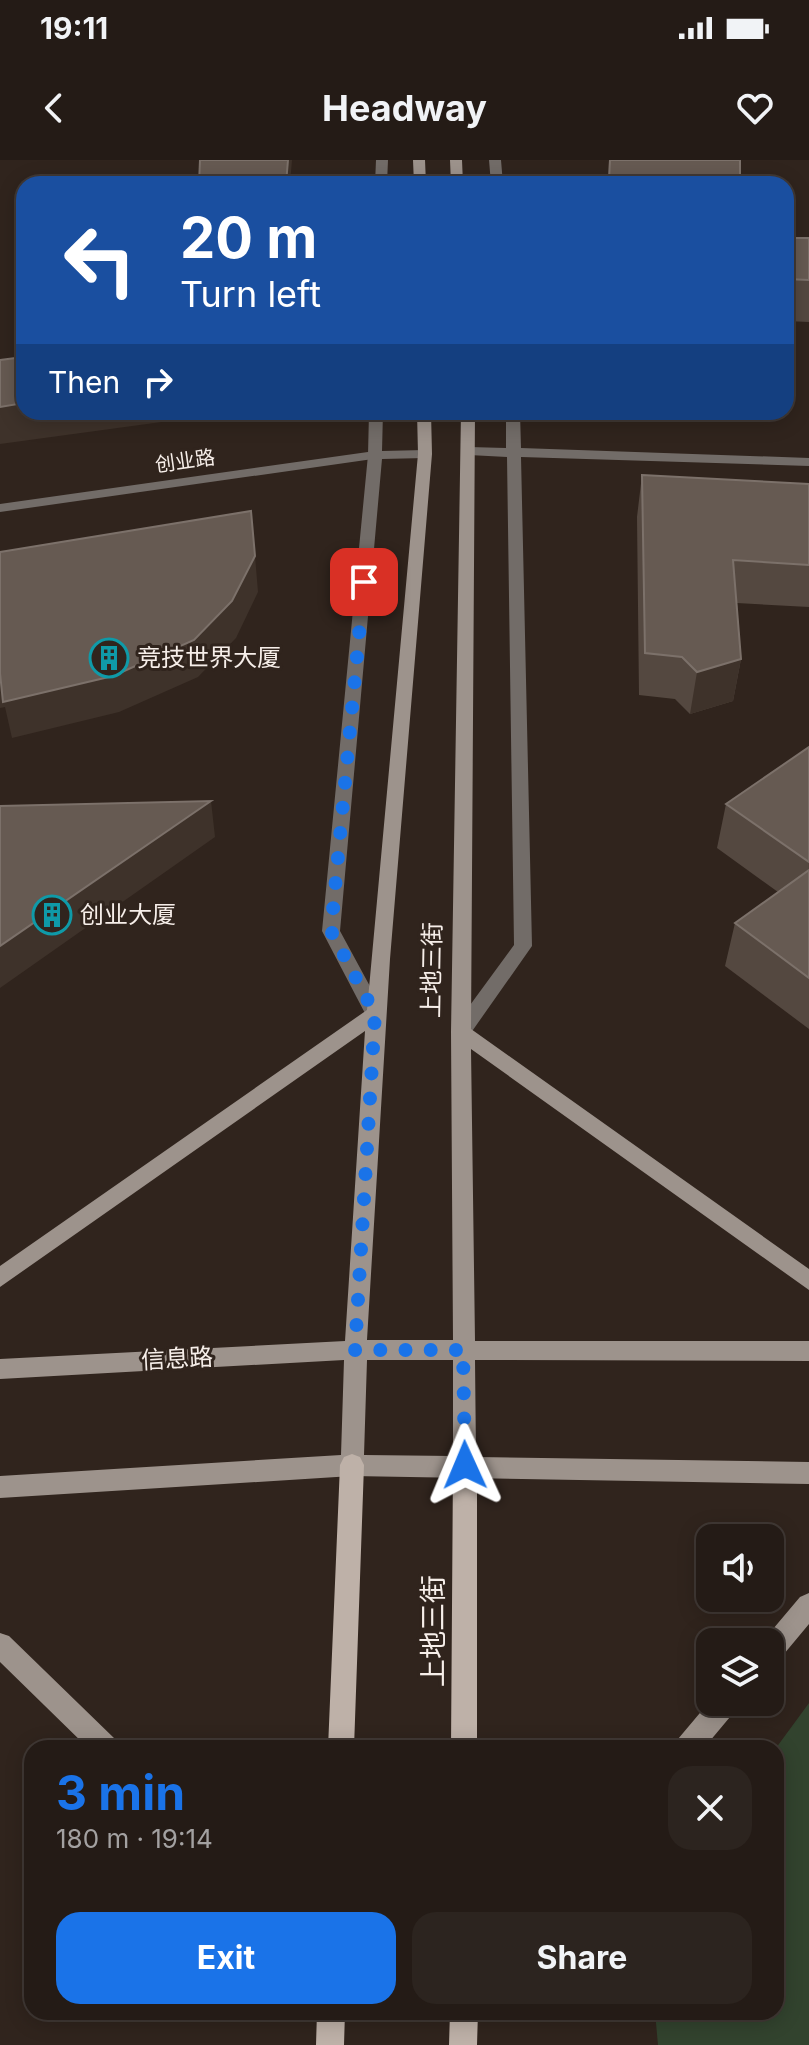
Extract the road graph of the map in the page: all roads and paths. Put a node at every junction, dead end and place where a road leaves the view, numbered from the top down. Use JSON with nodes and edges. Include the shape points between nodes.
{"nodes":[{"id":1,"x":376,"y":420,"type":"edge"},
{"id":2,"x":424,"y":420,"type":"edge"},
{"id":3,"x":468,"y":420,"type":"edge"},
{"id":4,"x":514,"y":420,"type":"edge"},
{"id":5,"x":469,"y":451,"type":"junction"},
{"id":6,"x":517,"y":453,"type":"junction"},
{"id":7,"x":425,"y":454,"type":"junction"},
{"id":8,"x":375,"y":455,"type":"junction"},
{"id":9,"x":809,"y":462,"type":"edge"},
{"id":10,"x":0,"y":508,"type":"edge"},
{"id":11,"x":375,"y":1014,"type":"junction"},
{"id":12,"x":461,"y":1032,"type":"junction"},
{"id":13,"x":0,"y":1278,"type":"edge"},
{"id":14,"x":809,"y":1281,"type":"edge"},
{"id":15,"x":355,"y":1350,"type":"junction"},
{"id":16,"x":463,"y":1350,"type":"junction"},
{"id":17,"x":809,"y":1351,"type":"edge"},
{"id":18,"x":0,"y":1369,"type":"edge"},
{"id":19,"x":352,"y":1465,"type":"junction"},
{"id":20,"x":465,"y":1465,"type":"junction"},
{"id":21,"x":809,"y":1473,"type":"edge"},
{"id":22,"x":0,"y":1487,"type":"edge"},
{"id":23,"x":809,"y":1605,"type":"edge"},
{"id":24,"x":784,"y":1634,"type":"edge"},
{"id":25,"x":0,"y":1645,"type":"edge"},
{"id":26,"x":714,"y":1716,"type":"edge"},
{"id":27,"x":98,"y":1740,"type":"edge"},
{"id":28,"x":341,"y":1740,"type":"edge"},
{"id":29,"x":464,"y":1740,"type":"edge"},
{"id":30,"x":694,"y":1740,"type":"edge"},
{"id":31,"x":331,"y":2020,"type":"edge"},
{"id":32,"x":464,"y":2020,"type":"edge"},
{"id":33,"x":330,"y":2045,"type":"edge"},
{"id":34,"x":463,"y":2045,"type":"edge"}],
"edges":[{"from":1,"to":8,"type":"street"},
{"from":2,"to":7,"type":"main road","name":"上地三街"},
{"from":3,"to":5,"type":"main road","name":"上地三街"},
{"from":4,"to":6,"type":"street","name":"上地三街"},
{"from":5,"to":6,"type":"street"},
{"from":5,"to":12,"type":"main road","name":"上地三街"},
{"from":6,"to":9,"type":"street"},
{"from":6,"to":12,"type":"street","name":"上地三街","via":[[523,946]]},
{"from":7,"to":8,"type":"street","name":"创业路"},
{"from":7,"to":11,"type":"main road","name":"上地三街"},
{"from":8,"to":10,"type":"street","name":"创业路"},
{"from":8,"to":11,"type":"street","via":[[331,931]]},
{"from":11,"to":13,"type":"main road"},
{"from":11,"to":15,"type":"main road","name":"上地三街"},
{"from":12,"to":14,"type":"main road"},
{"from":12,"to":16,"type":"main road"},
{"from":15,"to":16,"type":"main road","name":"信息路"},
{"from":15,"to":18,"type":"main road","name":"信息路"},
{"from":15,"to":19,"type":"main road","name":"上地三街"},
{"from":16,"to":17,"type":"main road","name":"信息路"},
{"from":16,"to":20,"type":"main road"},
{"from":19,"to":20,"type":"main road"},
{"from":19,"to":22,"type":"main road"},
{"from":19,"to":28,"type":"main road"},
{"from":20,"to":21,"type":"main road"},
{"from":20,"to":29,"type":"main road","name":"上地三街"},
{"from":23,"to":24,"type":"main road"},
{"from":25,"to":27,"type":"main road"},
{"from":26,"to":30,"type":"main road"},
{"from":31,"to":33,"type":"main road"},
{"from":32,"to":34,"type":"main road"}]}
